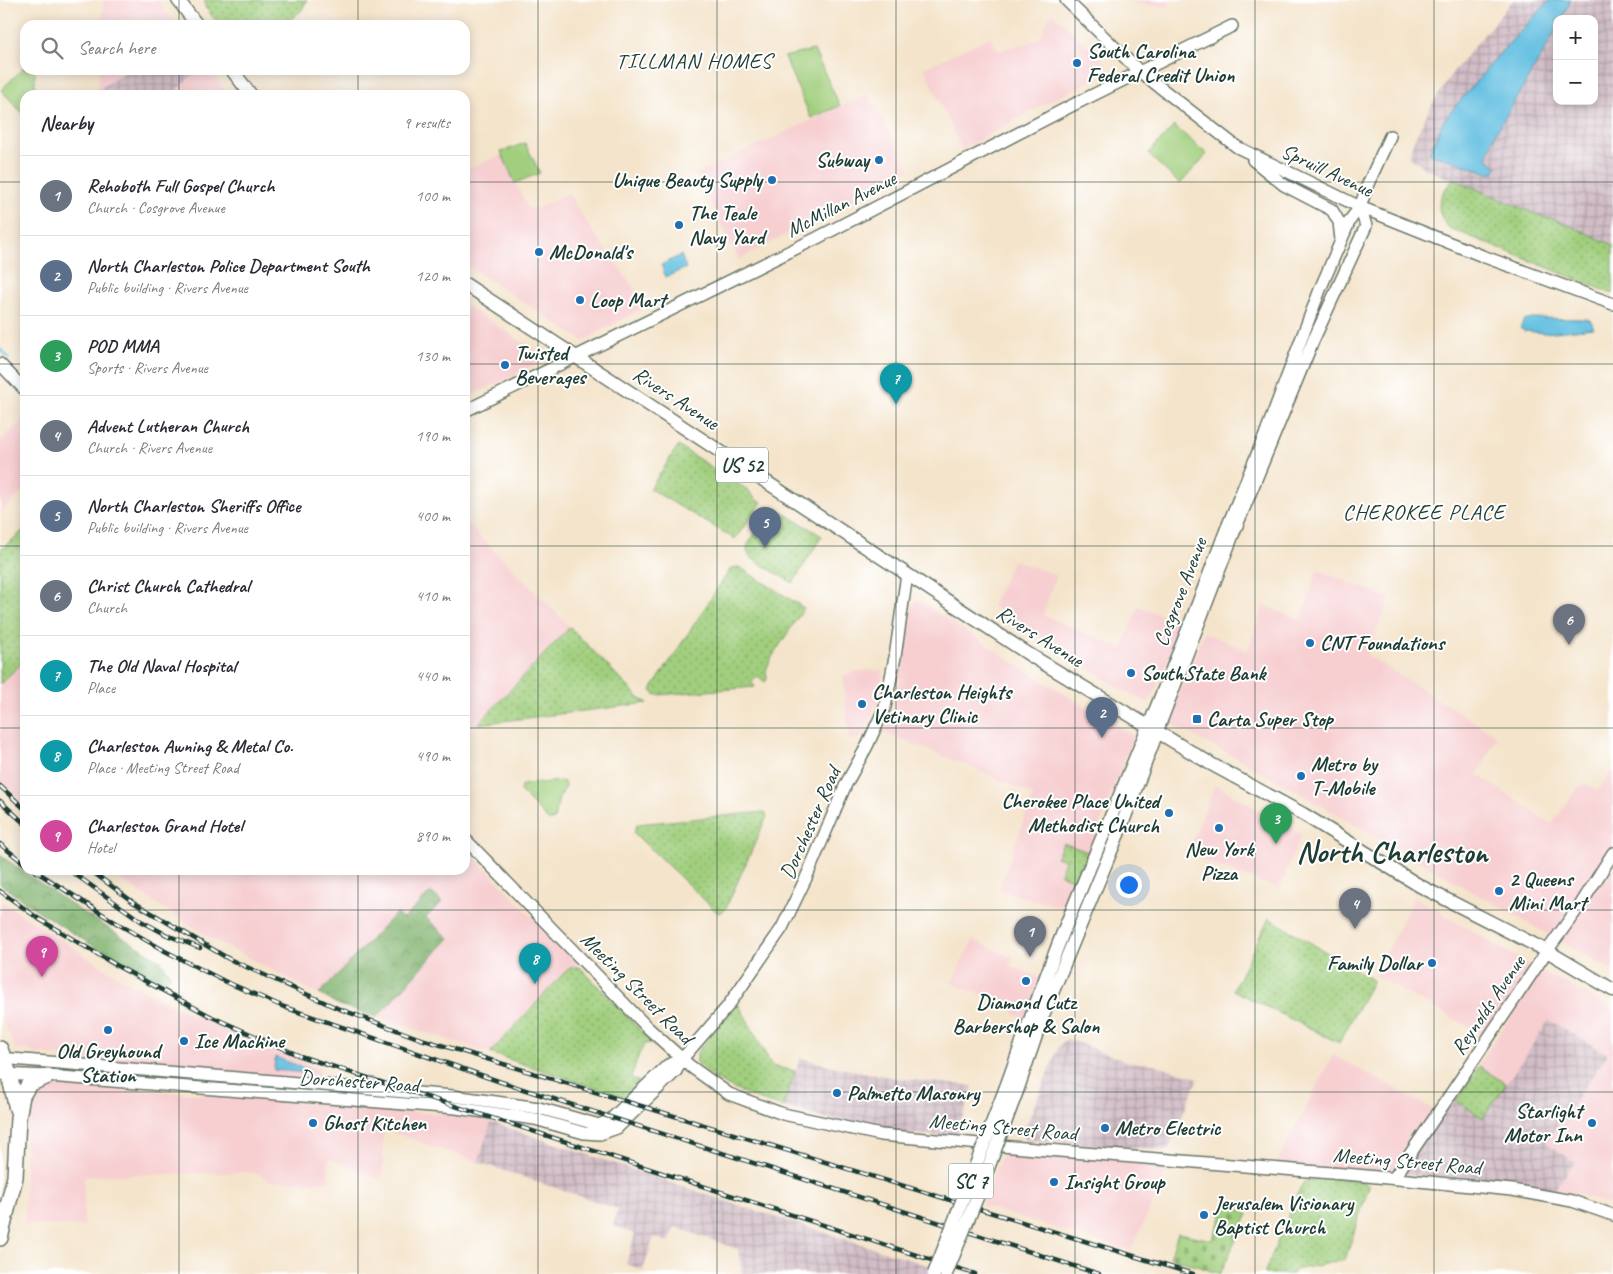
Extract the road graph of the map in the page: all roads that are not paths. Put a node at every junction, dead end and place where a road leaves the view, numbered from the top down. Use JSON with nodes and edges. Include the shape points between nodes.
{"nodes":[{"id":1,"x":178,"y":0,"type":"edge"},
{"id":2,"x":1066,"y":0,"type":"edge"},
{"id":3,"x":192,"y":20,"type":"edge"},
{"id":4,"x":1232,"y":26,"type":"dead end"},
{"id":5,"x":1139,"y":71,"type":"junction"},
{"id":6,"x":236,"y":75,"type":"edge"},
{"id":7,"x":247,"y":90,"type":"edge"},
{"id":8,"x":1390,"y":136,"type":"dead end"},
{"id":9,"x":1238,"y":147,"type":"junction"},
{"id":10,"x":1360,"y":207,"type":"junction"},
{"id":11,"x":1342,"y":242,"type":"junction"},
{"id":12,"x":470,"y":287,"type":"edge"},
{"id":13,"x":1613,"y":304,"type":"edge"},
{"id":14,"x":576,"y":357,"type":"junction"},
{"id":15,"x":0,"y":364,"type":"edge"},
{"id":16,"x":20,"y":385,"type":"edge"},
{"id":17,"x":470,"y":409,"type":"edge"},
{"id":18,"x":907,"y":574,"type":"junction"},
{"id":19,"x":1153,"y":729,"type":"junction"},
{"id":20,"x":470,"y":844,"type":"edge"},
{"id":21,"x":1613,"y":853,"type":"edge"},
{"id":22,"x":1547,"y":950,"type":"junction"},
{"id":23,"x":1613,"y":990,"type":"edge"},
{"id":24,"x":1,"y":1055,"type":"edge"},
{"id":25,"x":682,"y":1059,"type":"junction"},
{"id":26,"x":5,"y":1074,"type":"edge"},
{"id":27,"x":48,"y":1076,"type":"junction"},
{"id":28,"x":1012,"y":1089,"type":"junction"},
{"id":29,"x":18,"y":1118,"type":"junction"},
{"id":30,"x":1394,"y":1178,"type":"junction"},
{"id":31,"x":1613,"y":1215,"type":"edge"},
{"id":32,"x":0,"y":1238,"type":"edge"},
{"id":33,"x":934,"y":1274,"type":"edge"},
{"id":34,"x":946,"y":1274,"type":"edge"}],
"edges":[{"from":1,"to":3,"type":"main road"},
{"from":2,"to":5,"type":"street","name":"Spruill Avenue"},
{"from":4,"to":5,"type":"street","name":"McMillan Avenue"},
{"from":5,"to":9,"type":"street","name":"Spruill Avenue"},
{"from":5,"to":14,"type":"street","name":"McMillan Avenue","via":[[817,238]]},
{"from":6,"to":7,"type":"main road"},
{"from":8,"to":10,"type":"street","name":"Cosgrove Avenue"},
{"from":9,"to":10,"type":"street","name":"Spruill Avenue"},
{"from":9,"to":11,"type":"street","via":[[1284,185],[1332,210],[1339,222]]},
{"from":10,"to":11,"type":"street","name":"Cosgrove Avenue","via":[[1350,220]]},
{"from":10,"to":13,"type":"street","name":"Spruill Avenue"},
{"from":10,"to":19,"type":"street","name":"Cosgrove Avenue","via":[[1366,226],[1312,342]]},
{"from":11,"to":19,"type":"street","name":"Cosgrove Avenue","via":[[1321,287],[1225,532]]},
{"from":12,"to":14,"type":"main road","name":"Rivers Avenue","number":"US 52"},
{"from":14,"to":17,"type":"street","name":"McMillan Avenue"},
{"from":14,"to":18,"type":"main road","name":"Rivers Avenue","number":"US 52"},
{"from":15,"to":16,"type":"street"},
{"from":18,"to":19,"type":"main road","name":"Rivers Avenue","number":"US 52","via":[[1030,655]]},
{"from":18,"to":25,"type":"street","name":"Dorchester Road","via":[[885,707],[867,746],[846,784],[782,928],[728,1006]]},
{"from":19,"to":22,"type":"main road","name":"Rivers Avenue","number":"US 52","via":[[1303,814],[1420,886]]},
{"from":19,"to":28,"type":"main road","name":"Cosgrove Avenue","number":"SC 7","via":[[1121,826]]},
{"from":20,"to":25,"type":"street","name":"Meeting Street Road"},
{"from":21,"to":22,"type":"street","name":"Reynolds Avenue"},
{"from":22,"to":23,"type":"main road","name":"Rivers Avenue","number":"US 52"},
{"from":22,"to":30,"type":"street","name":"Reynolds Avenue"},
{"from":24,"to":25,"type":"street","name":"Dorchester Road","via":[[453,1096],[539,1108],[599,1124],[610,1120],[668,1065]]},
{"from":24,"to":26,"type":"highway"},
{"from":25,"to":27,"type":"street","name":"Dorchester Road","via":[[676,1071],[617,1128],[600,1134],[584,1133],[535,1119],[456,1108]]},
{"from":25,"to":30,"type":"street","name":"Meeting Street Road","via":[[729,1094],[755,1104],[783,1114],[881,1134]]},
{"from":26,"to":27,"type":"street","name":"Dorchester Road"},
{"from":26,"to":29,"type":"highway"},
{"from":27,"to":29,"type":"highway","via":[[26,1088]]},
{"from":28,"to":33,"type":"main road","name":"Cosgrove Avenue","number":"SC 7","bridge":true},
{"from":28,"to":34,"type":"main road","name":"Cosgrove Avenue","number":"SC 7","bridge":true,"via":[[978,1195]]},
{"from":29,"to":32,"type":"highway","via":[[15,1177]]},
{"from":30,"to":31,"type":"street","name":"Meeting Street Road","via":[[1512,1190],[1572,1201]]}]}
